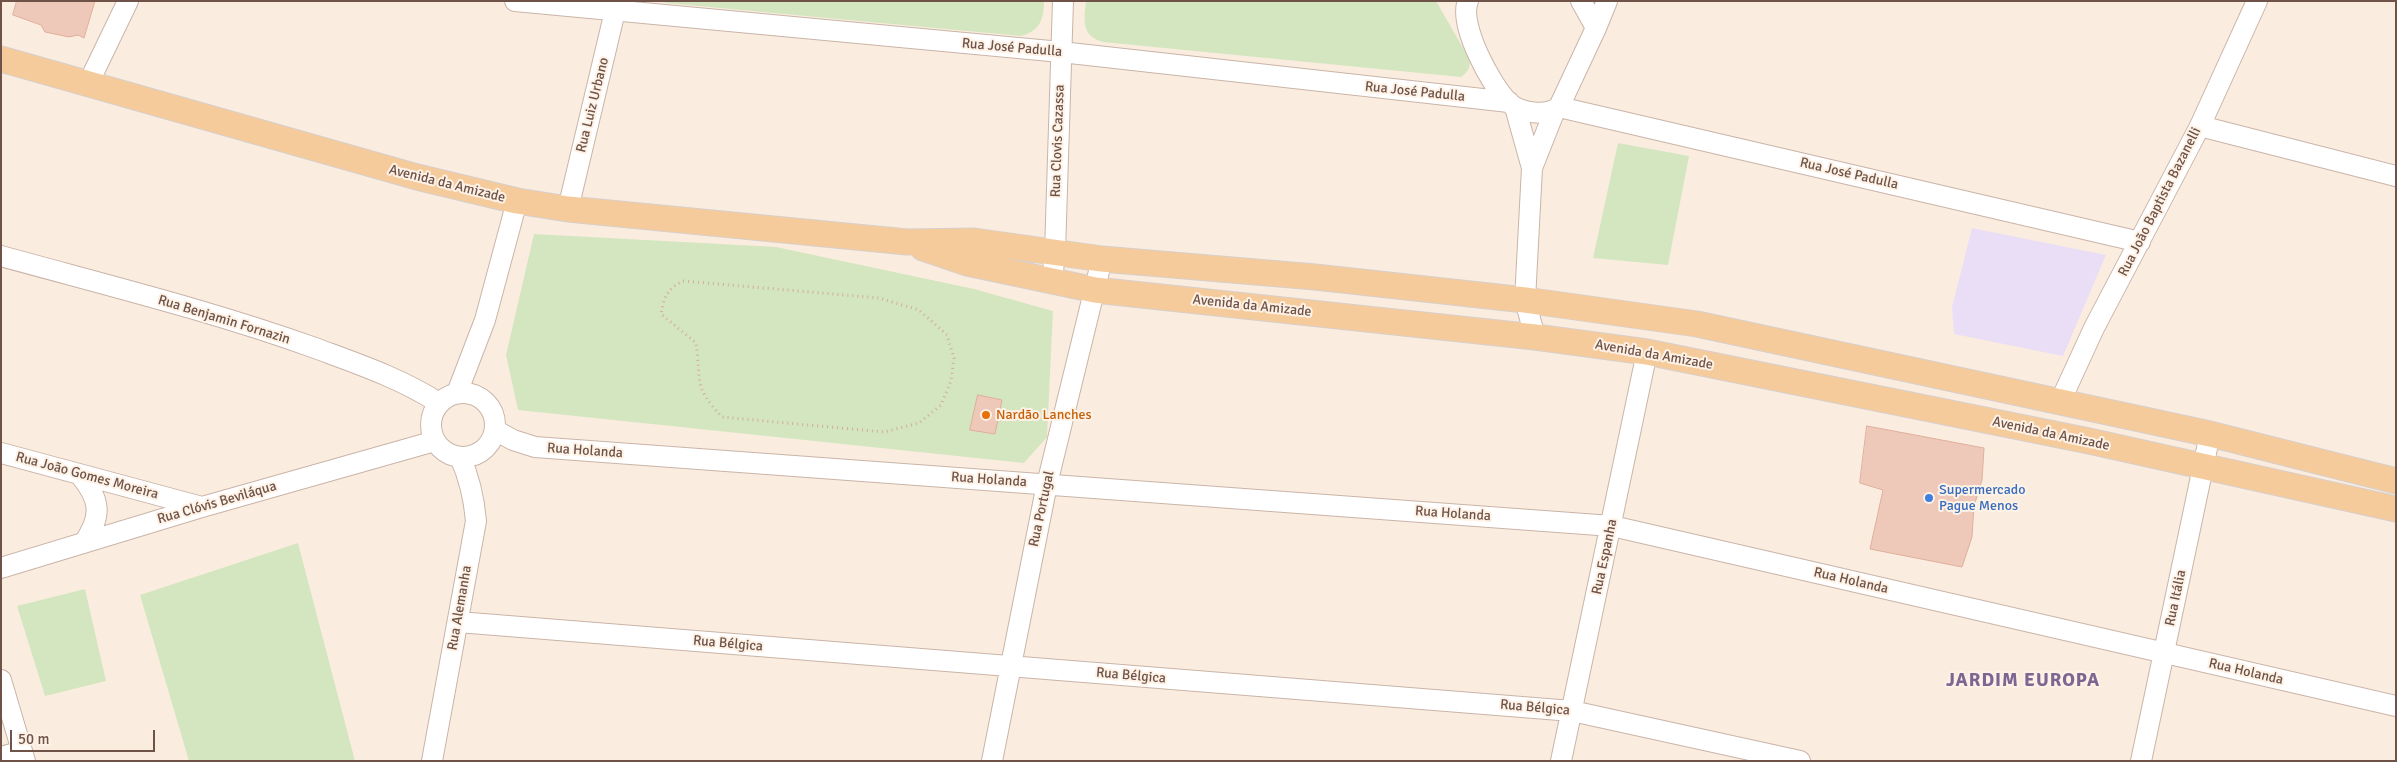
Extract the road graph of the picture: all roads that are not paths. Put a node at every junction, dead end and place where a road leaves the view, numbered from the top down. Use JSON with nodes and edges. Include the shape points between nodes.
{"nodes":[{"id":1,"x":128,"y":1,"type":"edge"},
{"id":2,"x":515,"y":1,"type":"edge"},
{"id":3,"x":1063,"y":1,"type":"edge"},
{"id":4,"x":1581,"y":1,"type":"edge"},
{"id":5,"x":1606,"y":1,"type":"edge"},
{"id":6,"x":2257,"y":1,"type":"edge"},
{"id":7,"x":1464,"y":4,"type":"edge"},
{"id":8,"x":618,"y":6,"type":"edge"},
{"id":9,"x":1596,"y":28,"type":"junction"},
{"id":10,"x":1061,"y":52,"type":"junction"},
{"id":11,"x":1,"y":59,"type":"edge"},
{"id":12,"x":88,"y":84,"type":"junction"},
{"id":13,"x":1512,"y":104,"type":"junction"},
{"id":14,"x":1557,"y":109,"type":"junction"},
{"id":15,"x":2200,"y":126,"type":"junction"},
{"id":16,"x":1532,"y":168,"type":"junction"},
{"id":17,"x":2396,"y":176,"type":"edge"},
{"id":18,"x":517,"y":201,"type":"junction"},
{"id":19,"x":568,"y":209,"type":"junction"},
{"id":20,"x":907,"y":242,"type":"junction"},
{"id":21,"x":2140,"y":242,"type":"junction"},
{"id":22,"x":1055,"y":252,"type":"junction"},
{"id":23,"x":1,"y":256,"type":"edge"},
{"id":24,"x":1102,"y":259,"type":"junction"},
{"id":25,"x":1052,"y":281,"type":"junction"},
{"id":26,"x":1096,"y":290,"type":"junction"},
{"id":27,"x":1525,"y":300,"type":"junction"},
{"id":28,"x":1697,"y":324,"type":"junction"},
{"id":29,"x":1536,"y":337,"type":"junction"},
{"id":30,"x":1647,"y":352,"type":"junction"},
{"id":31,"x":457,"y":393,"type":"junction"},
{"id":32,"x":2060,"y":402,"type":"junction"},
{"id":33,"x":439,"y":403,"type":"junction"},
{"id":34,"x":495,"y":430,"type":"junction"},
{"id":35,"x":2210,"y":434,"type":"junction"},
{"id":36,"x":435,"y":442,"type":"junction"},
{"id":37,"x":1,"y":453,"type":"edge"},
{"id":38,"x":460,"y":457,"type":"junction"},
{"id":39,"x":2204,"y":466,"type":"junction"},
{"id":40,"x":80,"y":475,"type":"junction"},
{"id":41,"x":2396,"y":481,"type":"edge"},
{"id":42,"x":1047,"y":484,"type":"junction"},
{"id":43,"x":202,"y":507,"type":"junction"},
{"id":44,"x":2396,"y":509,"type":"edge"},
{"id":45,"x":1612,"y":526,"type":"junction"},
{"id":46,"x":84,"y":543,"type":"junction"},
{"id":47,"x":1,"y":568,"type":"edge"},
{"id":48,"x":458,"y":622,"type":"junction"},
{"id":49,"x":2164,"y":654,"type":"junction"},
{"id":50,"x":1010,"y":666,"type":"junction"},
{"id":51,"x":1,"y":680,"type":"edge"},
{"id":52,"x":2396,"y":706,"type":"edge"},
{"id":53,"x":1572,"y":711,"type":"junction"},
{"id":54,"x":24,"y":756,"type":"edge"},
{"id":55,"x":1,"y":757,"type":"edge"},
{"id":56,"x":432,"y":761,"type":"edge"},
{"id":57,"x":992,"y":761,"type":"edge"},
{"id":58,"x":1561,"y":761,"type":"edge"},
{"id":59,"x":1800,"y":761,"type":"edge"},
{"id":60,"x":2142,"y":761,"type":"edge"}],
"edges":[{"from":1,"to":12,"type":"street"},
{"from":2,"to":8,"type":"street","name":"Rua José Padulla"},
{"from":3,"to":10,"type":"street","name":"Rua Clovis Cazassa"},
{"from":4,"to":9,"type":"street"},
{"from":5,"to":9,"type":"street"},
{"from":6,"to":15,"type":"street","name":"Rua João Baptista Bazanelli"},
{"from":7,"to":13,"type":"street","via":[[1470,35],[1490,74]]},
{"from":8,"to":10,"type":"street","name":"Rua José Padulla"},
{"from":8,"to":19,"type":"street","name":"Rua Luiz Urbano"},
{"from":9,"to":14,"type":"street"},
{"from":10,"to":13,"type":"street","name":"Rua José Padulla"},
{"from":10,"to":22,"type":"street","name":"Rua Clovis Cazassa"},
{"from":11,"to":12,"type":"main road","name":"Avenida da Amizade"},
{"from":12,"to":18,"type":"main road","name":"Avenida da Amizade","via":[[417,177]]},
{"from":13,"to":14,"type":"street","name":"Rua José Padulla","via":[[1531,112]]},
{"from":13,"to":16,"type":"street"},
{"from":14,"to":16,"type":"street"},
{"from":14,"to":21,"type":"street","name":"Rua José Padulla"},
{"from":15,"to":17,"type":"street"},
{"from":15,"to":21,"type":"street","name":"Rua João Baptista Bazanelli"},
{"from":16,"to":27,"type":"street"},
{"from":18,"to":19,"type":"main road","name":"Avenida da Amizade"},
{"from":18,"to":31,"type":"street","via":[[485,320]]},
{"from":19,"to":20,"type":"main road","name":"Avenida da Amizade"},
{"from":20,"to":22,"type":"main road","name":"Avenida da Amizade","via":[[974,241]]},
{"from":20,"to":25,"type":"main road","name":"Avenida da Amizade","via":[[967,263]]},
{"from":21,"to":32,"type":"street","name":"Rua João Baptista Bazanelli","via":[[2094,328]]},
{"from":22,"to":24,"type":"main road","name":"Avenida da Amizade"},
{"from":22,"to":25,"type":"street","name":"Rua Clovis Cazassa"},
{"from":23,"to":33,"type":"street","name":"Rua Benjamin Fornazin","via":[[267,331],[383,373]]},
{"from":24,"to":26,"type":"street","name":"Rua Portugal"},
{"from":24,"to":27,"type":"main road","name":"Avenida da Amizade","via":[[1315,277]]},
{"from":25,"to":26,"type":"main road","name":"Avenida da Amizade"},
{"from":26,"to":29,"type":"main road","name":"Avenida da Amizade"},
{"from":26,"to":42,"type":"street","name":"Rua Portugal"},
{"from":27,"to":28,"type":"main road","name":"Avenida da Amizade"},
{"from":27,"to":29,"type":"street"},
{"from":28,"to":30,"type":"main road","via":[[1657,332]]},
{"from":28,"to":32,"type":"main road","name":"Avenida da Amizade"},
{"from":29,"to":30,"type":"main road","name":"Avenida da Amizade"},
{"from":30,"to":39,"type":"main road","name":"Avenida da Amizade"},
{"from":30,"to":45,"type":"street","name":"Rua Espanha"},
{"from":31,"to":33,"type":"street"},
{"from":31,"to":34,"type":"street","via":[[469,393],[490,406]]},
{"from":32,"to":35,"type":"main road","name":"Avenida da Amizade"},
{"from":33,"to":36,"type":"street","via":[[431,421]]},
{"from":34,"to":38,"type":"street","via":[[492,440],[478,453]]},
{"from":34,"to":42,"type":"street","name":"Rua Holanda","via":[[535,448]]},
{"from":35,"to":39,"type":"street","name":"Rua Itália"},
{"from":35,"to":41,"type":"main road","name":"Avenida da Amizade"},
{"from":36,"to":38,"type":"street","via":[[450,455]]},
{"from":36,"to":43,"type":"street","name":"Rua Clóvis Beviláqua"},
{"from":37,"to":40,"type":"street","name":"Rua João Gomes Moreira"},
{"from":38,"to":48,"type":"street","name":"Rua Alemanha","via":[[469,476],[476,521]]},
{"from":39,"to":44,"type":"main road","name":"Avenida da Amizade"},
{"from":39,"to":49,"type":"street","name":"Rua Itália"},
{"from":40,"to":43,"type":"street","name":"Rua João Gomes Moreira"},
{"from":40,"to":46,"type":"street","via":[[93,490],[98,508],[95,527]]},
{"from":42,"to":45,"type":"street","name":"Rua Holanda"},
{"from":42,"to":50,"type":"street","name":"Rua Portugal"},
{"from":43,"to":46,"type":"street","name":"Rua Clóvis Beviláqua"},
{"from":45,"to":49,"type":"street","name":"Rua Holanda"},
{"from":45,"to":53,"type":"street","name":"Rua Espanha"},
{"from":46,"to":47,"type":"street","name":"Rua Clóvis Beviláqua"},
{"from":48,"to":50,"type":"street","name":"Rua Bélgica"},
{"from":48,"to":56,"type":"street","name":"Rua Alemanha"},
{"from":49,"to":52,"type":"street","name":"Rua Holanda"},
{"from":49,"to":60,"type":"street","name":"Rua Itália"},
{"from":50,"to":53,"type":"street","name":"Rua Bélgica"},
{"from":50,"to":57,"type":"street","name":"Rua Portugal"},
{"from":51,"to":54,"type":"street"},
{"from":53,"to":58,"type":"street","name":"Rua Espanha"},
{"from":53,"to":59,"type":"street","name":"Rua Bélgica"},
{"from":54,"to":55,"type":"street"}]}
